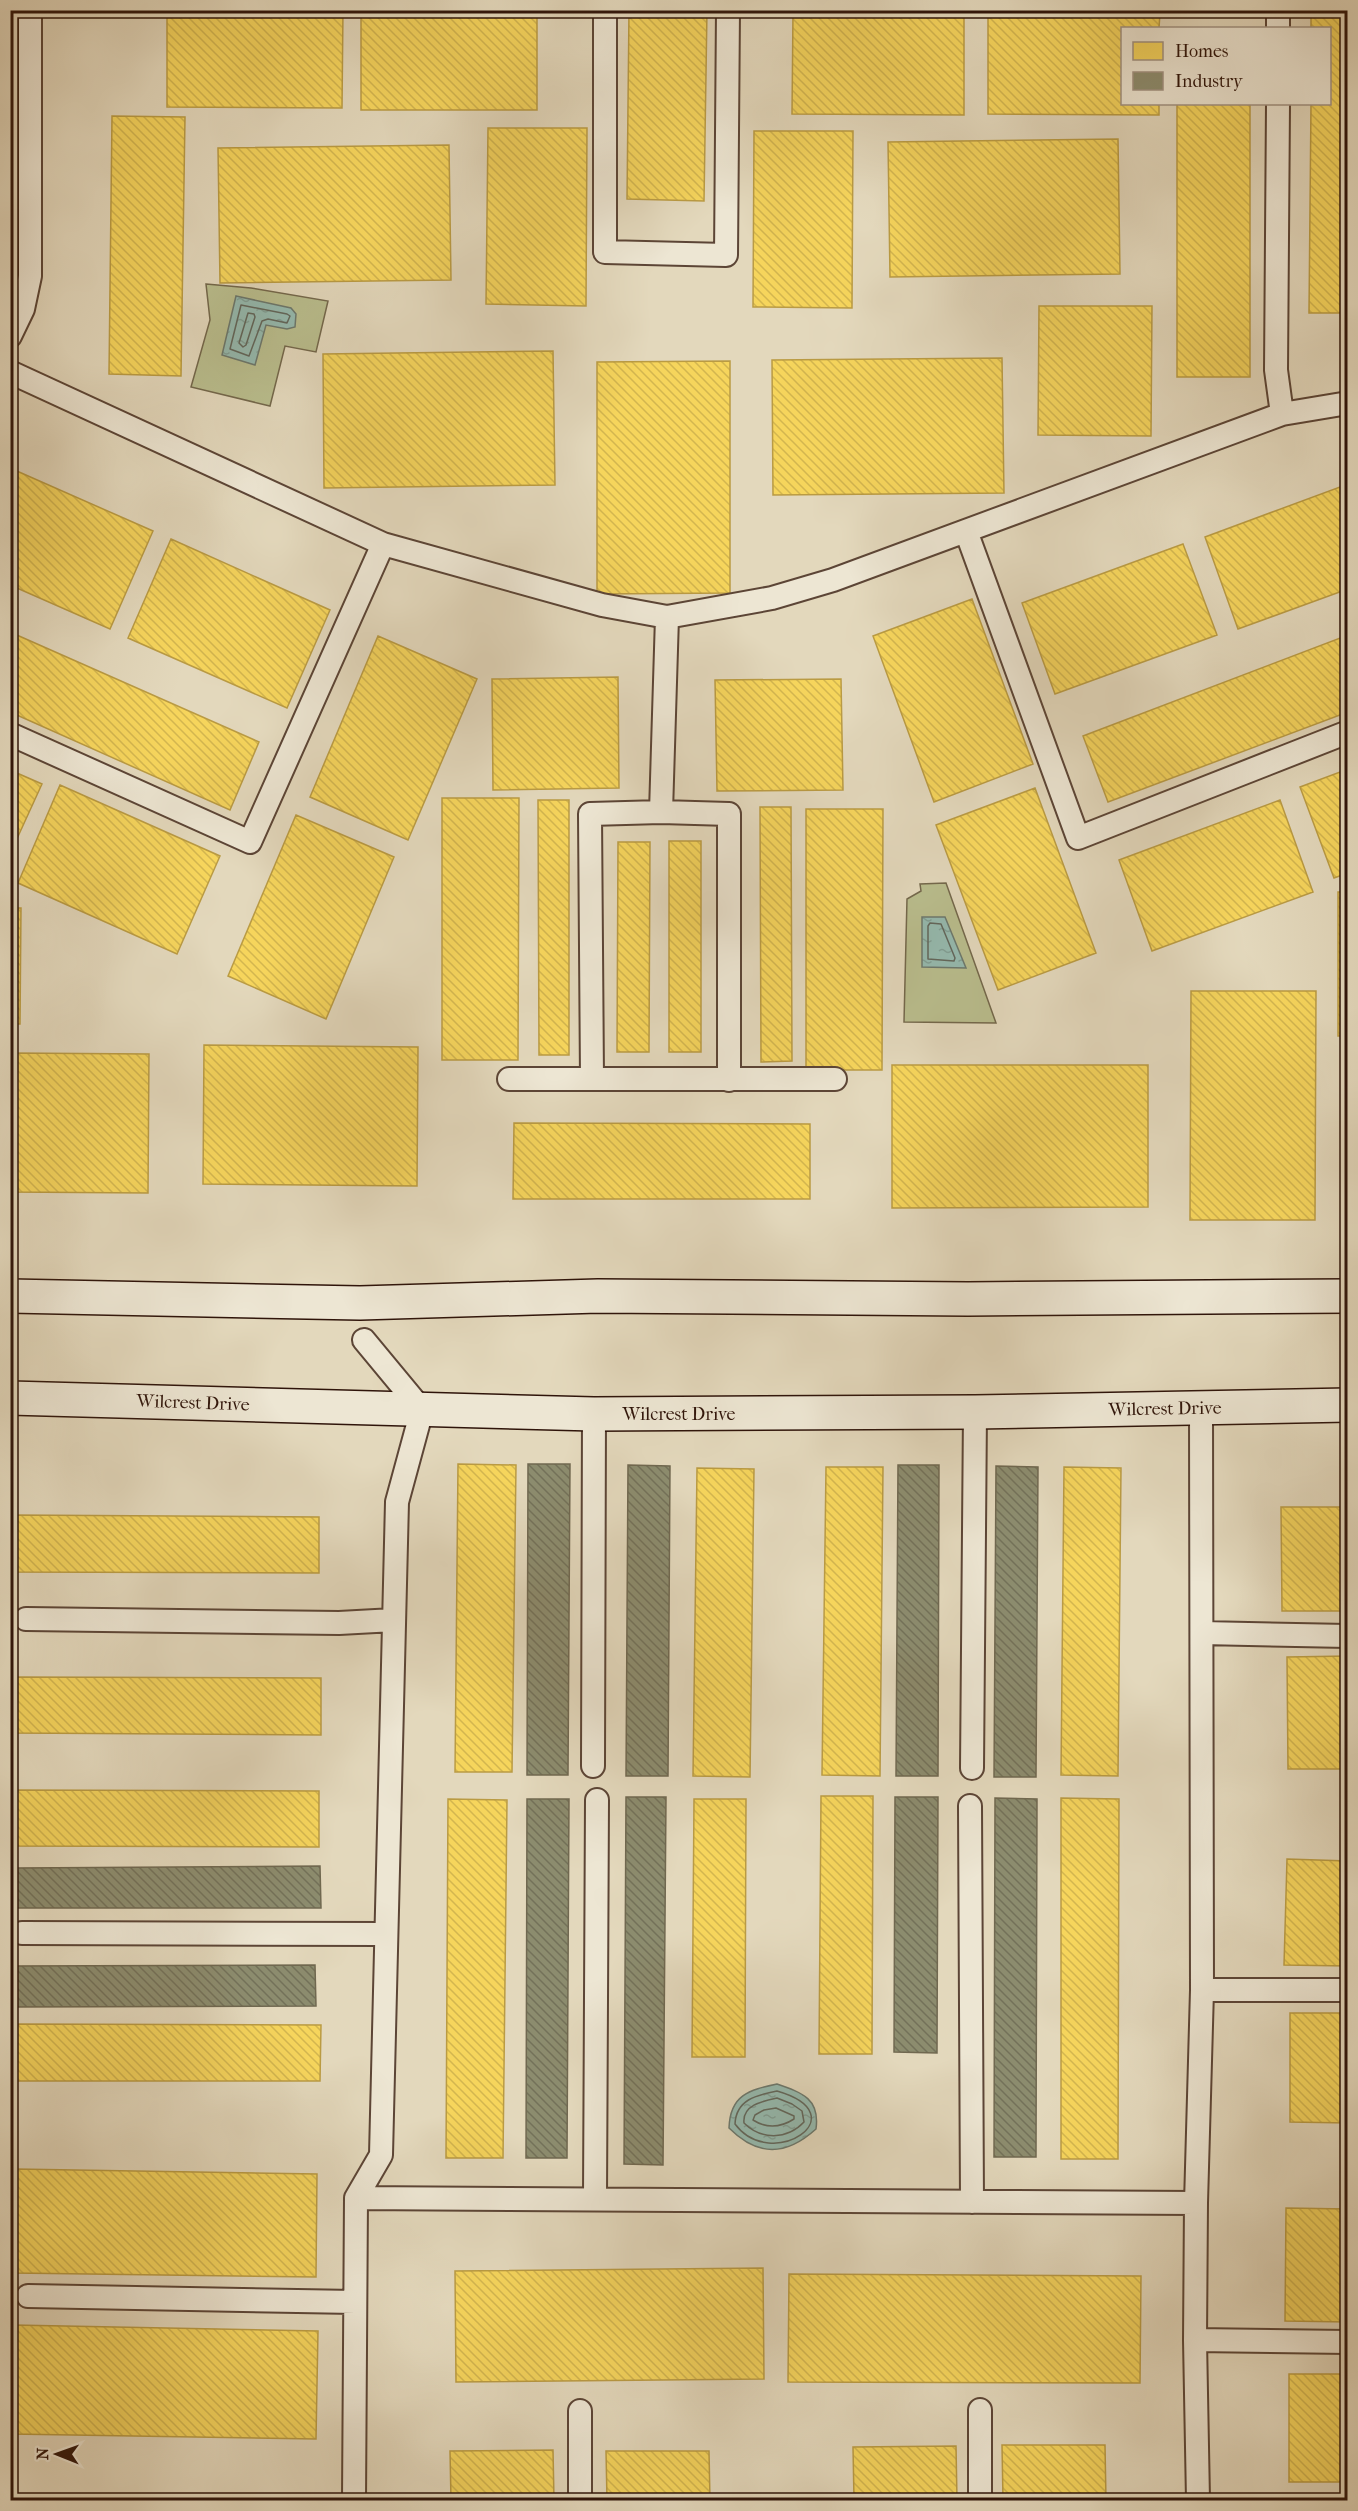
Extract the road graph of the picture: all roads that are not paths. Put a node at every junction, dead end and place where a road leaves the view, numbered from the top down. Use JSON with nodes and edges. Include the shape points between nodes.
{"nodes":[{"id":1,"x":30,"y":10,"type":"edge"},
{"id":2,"x":604,"y":10,"type":"edge"},
{"id":3,"x":728,"y":10,"type":"edge"},
{"id":4,"x":1278,"y":10,"type":"edge"},
{"id":5,"x":1278,"y":27,"type":"edge"},
{"id":6,"x":1278,"y":105,"type":"edge"},
{"id":7,"x":10,"y":336,"type":"edge"},
{"id":8,"x":10,"y":372,"type":"edge"},
{"id":9,"x":1347,"y":403,"type":"edge"},
{"id":10,"x":1282,"y":414,"type":"junction"},
{"id":11,"x":966,"y":531,"type":"junction"},
{"id":12,"x":383,"y":544,"type":"junction"},
{"id":13,"x":667,"y":617,"type":"junction"},
{"id":14,"x":1347,"y":732,"type":"edge"},
{"id":15,"x":10,"y":734,"type":"edge"},
{"id":16,"x":661,"y":812,"type":"junction"},
{"id":17,"x":509,"y":1079,"type":"dead end"},
{"id":18,"x":592,"y":1079,"type":"junction"},
{"id":19,"x":835,"y":1079,"type":"dead end"},
{"id":20,"x":729,"y":1080,"type":"junction"},
{"id":21,"x":10,"y":1296,"type":"edge"},
{"id":22,"x":1347,"y":1296,"type":"edge"},
{"id":23,"x":364,"y":1340,"type":"dead end"},
{"id":24,"x":10,"y":1398,"type":"edge"},
{"id":25,"x":1347,"y":1405,"type":"edge"},
{"id":26,"x":1201,"y":1408,"type":"junction"},
{"id":27,"x":422,"y":1410,"type":"junction"},
{"id":28,"x":975,"y":1412,"type":"junction"},
{"id":29,"x":594,"y":1414,"type":"junction"},
{"id":30,"x":26,"y":1620,"type":"dead end"},
{"id":31,"x":394,"y":1620,"type":"junction"},
{"id":32,"x":1202,"y":1633,"type":"junction"},
{"id":33,"x":1347,"y":1636,"type":"edge"},
{"id":34,"x":593,"y":1766,"type":"dead end"},
{"id":35,"x":972,"y":1768,"type":"dead end"},
{"id":36,"x":597,"y":1800,"type":"dead end"},
{"id":37,"x":970,"y":1806,"type":"dead end"},
{"id":38,"x":22,"y":1933,"type":"dead end"},
{"id":39,"x":386,"y":1934,"type":"junction"},
{"id":40,"x":1202,"y":1990,"type":"junction"},
{"id":41,"x":1347,"y":1990,"type":"edge"},
{"id":42,"x":356,"y":2198,"type":"junction"},
{"id":43,"x":595,"y":2198,"type":"junction"},
{"id":44,"x":972,"y":2202,"type":"junction"},
{"id":45,"x":1196,"y":2203,"type":"junction"},
{"id":46,"x":28,"y":2296,"type":"dead end"},
{"id":47,"x":356,"y":2302,"type":"junction"},
{"id":48,"x":1195,"y":2340,"type":"junction"},
{"id":49,"x":1347,"y":2342,"type":"edge"},
{"id":50,"x":980,"y":2410,"type":"dead end"},
{"id":51,"x":580,"y":2411,"type":"dead end"},
{"id":52,"x":354,"y":2500,"type":"edge"},
{"id":53,"x":580,"y":2500,"type":"edge"},
{"id":54,"x":980,"y":2500,"type":"edge"},
{"id":55,"x":1198,"y":2500,"type":"edge"}],
"edges":[{"from":1,"to":7,"type":"lane","via":[[30,276],[23,309]]},
{"from":2,"to":3,"type":"lane","via":[[605,252],[726,255]]},
{"from":4,"to":5,"type":"lane"},
{"from":6,"to":10,"type":"lane","via":[[1276,370]]},
{"from":8,"to":12,"type":"lane"},
{"from":9,"to":10,"type":"lane"},
{"from":10,"to":11,"type":"lane"},
{"from":11,"to":13,"type":"lane","via":[[772,598]]},
{"from":11,"to":14,"type":"lane","via":[[1078,838]]},
{"from":12,"to":13,"type":"lane","via":[[602,604]]},
{"from":12,"to":15,"type":"lane","via":[[250,842]]},
{"from":13,"to":16,"type":"lane"},
{"from":16,"to":18,"type":"lane","via":[[590,814]]},
{"from":16,"to":20,"type":"lane","via":[[729,814]]},
{"from":17,"to":18,"type":"lane"},
{"from":18,"to":20,"type":"lane"},
{"from":19,"to":20,"type":"lane"},
{"from":21,"to":22,"type":"main road","via":[[360,1303],[598,1296],[968,1299]]},
{"from":23,"to":27,"type":"lane"},
{"from":24,"to":27,"type":"main road","name":"Wilcrest Drive"},
{"from":25,"to":26,"type":"main road","name":"Wilcrest Drive"},
{"from":26,"to":28,"type":"main road","name":"Wilcrest Drive"},
{"from":26,"to":32,"type":"lane"},
{"from":27,"to":29,"type":"main road","name":"Wilcrest Drive"},
{"from":27,"to":31,"type":"lane","via":[[397,1502]]},
{"from":28,"to":29,"type":"main road","name":"Wilcrest Drive"},
{"from":28,"to":35,"type":"lane"},
{"from":29,"to":34,"type":"lane"},
{"from":30,"to":31,"type":"lane"},
{"from":31,"to":39,"type":"lane"},
{"from":32,"to":33,"type":"lane"},
{"from":32,"to":40,"type":"lane"},
{"from":36,"to":43,"type":"lane"},
{"from":37,"to":44,"type":"lane"},
{"from":38,"to":39,"type":"lane"},
{"from":39,"to":42,"type":"lane","via":[[381,2155]]},
{"from":40,"to":41,"type":"lane"},
{"from":40,"to":45,"type":"lane"},
{"from":42,"to":43,"type":"lane"},
{"from":42,"to":47,"type":"lane"},
{"from":43,"to":44,"type":"lane"},
{"from":44,"to":45,"type":"lane"},
{"from":45,"to":48,"type":"lane"},
{"from":46,"to":47,"type":"lane"},
{"from":47,"to":52,"type":"lane"},
{"from":48,"to":49,"type":"lane"},
{"from":48,"to":55,"type":"lane"},
{"from":50,"to":54,"type":"lane"},
{"from":51,"to":53,"type":"lane"}]}
